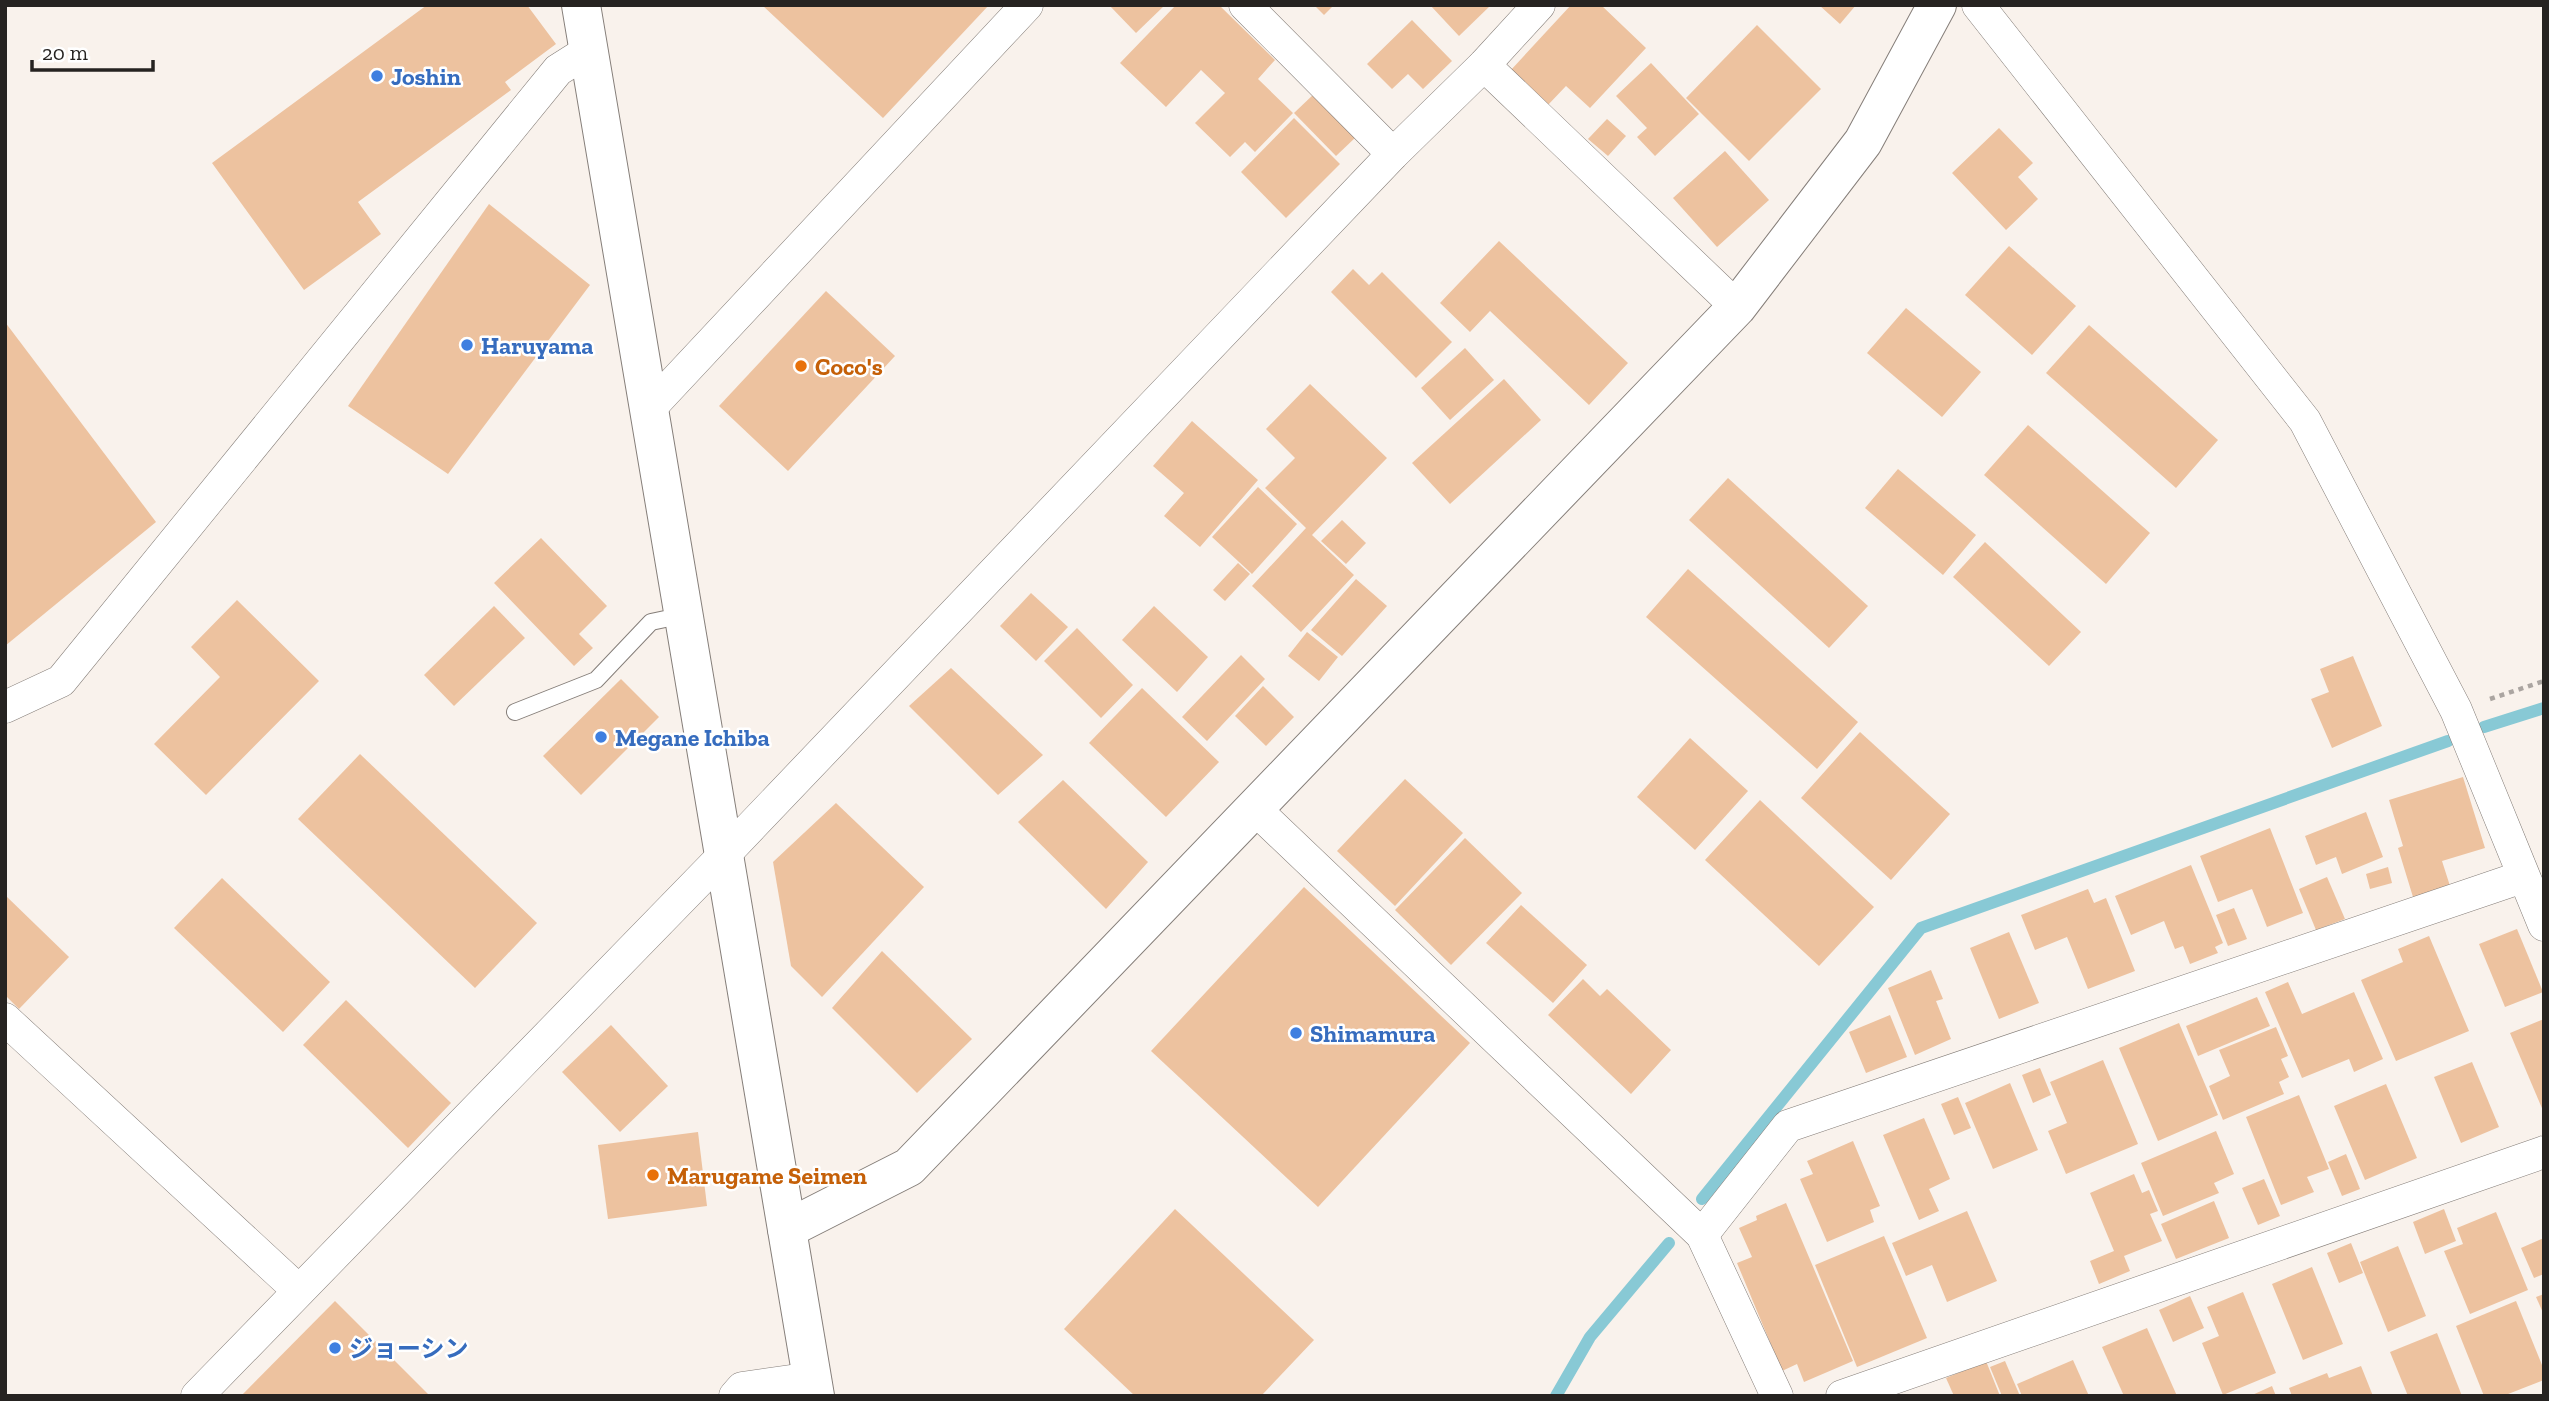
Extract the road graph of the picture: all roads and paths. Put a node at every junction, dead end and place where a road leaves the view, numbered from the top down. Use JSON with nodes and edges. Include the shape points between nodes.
{"nodes":[{"id":1,"x":580,"y":5,"type":"edge"},
{"id":2,"x":1027,"y":5,"type":"edge"},
{"id":3,"x":1245,"y":5,"type":"edge"},
{"id":4,"x":1539,"y":5,"type":"edge"},
{"id":5,"x":1937,"y":5,"type":"edge"},
{"id":6,"x":1978,"y":5,"type":"edge"},
{"id":7,"x":588,"y":51,"type":"junction"},
{"id":8,"x":1484,"y":65,"type":"junction"},
{"id":9,"x":1393,"y":154,"type":"junction"},
{"id":10,"x":1737,"y":307,"type":"junction"},
{"id":11,"x":650,"y":408,"type":"junction"},
{"id":12,"x":684,"y":615,"type":"junction"},
{"id":13,"x":2544,"y":681,"type":"edge"},
{"id":14,"x":5,"y":707,"type":"edge"},
{"id":15,"x":2456,"y":710,"type":"junction"},
{"id":16,"x":515,"y":712,"type":"dead end"},
{"id":17,"x":1254,"y":808,"type":"junction"},
{"id":18,"x":723,"y":856,"type":"junction"},
{"id":19,"x":2522,"y":877,"type":"junction"},
{"id":20,"x":2544,"y":925,"type":"edge"},
{"id":21,"x":5,"y":1018,"type":"edge"},
{"id":22,"x":2544,"y":1152,"type":"edge"},
{"id":23,"x":787,"y":1229,"type":"junction"},
{"id":24,"x":1702,"y":1235,"type":"junction"},
{"id":25,"x":299,"y":1291,"type":"junction"},
{"id":26,"x":814,"y":1387,"type":"edge"},
{"id":27,"x":197,"y":1396,"type":"edge"},
{"id":28,"x":735,"y":1396,"type":"edge"},
{"id":29,"x":1777,"y":1396,"type":"edge"},
{"id":30,"x":1842,"y":1396,"type":"edge"}],
"edges":[{"from":1,"to":7,"type":"street"},
{"from":2,"to":11,"type":"street"},
{"from":3,"to":9,"type":"street"},
{"from":4,"to":8,"type":"street"},
{"from":5,"to":10,"type":"street","via":[[1863,142]]},
{"from":6,"to":15,"type":"street","via":[[2305,421]]},
{"from":7,"to":11,"type":"street"},
{"from":7,"to":14,"type":"street","via":[[558,69],[61,681]]},
{"from":8,"to":9,"type":"street"},
{"from":8,"to":10,"type":"street"},
{"from":9,"to":18,"type":"street"},
{"from":10,"to":17,"type":"street"},
{"from":11,"to":12,"type":"street"},
{"from":12,"to":16,"type":"lane","via":[[651,622],[596,680]]},
{"from":12,"to":18,"type":"street"},
{"from":13,"to":15,"type":"path"},
{"from":15,"to":19,"type":"street"},
{"from":17,"to":23,"type":"street","via":[[909,1167]]},
{"from":17,"to":24,"type":"street"},
{"from":18,"to":23,"type":"street"},
{"from":18,"to":25,"type":"street"},
{"from":19,"to":20,"type":"street"},
{"from":19,"to":24,"type":"street","via":[[1788,1126]]},
{"from":21,"to":25,"type":"street"},
{"from":22,"to":30,"type":"street"},
{"from":23,"to":26,"type":"street"},
{"from":24,"to":29,"type":"street"},
{"from":25,"to":27,"type":"street"},
{"from":26,"to":28,"type":"street","via":[[742,1388]]}]}
